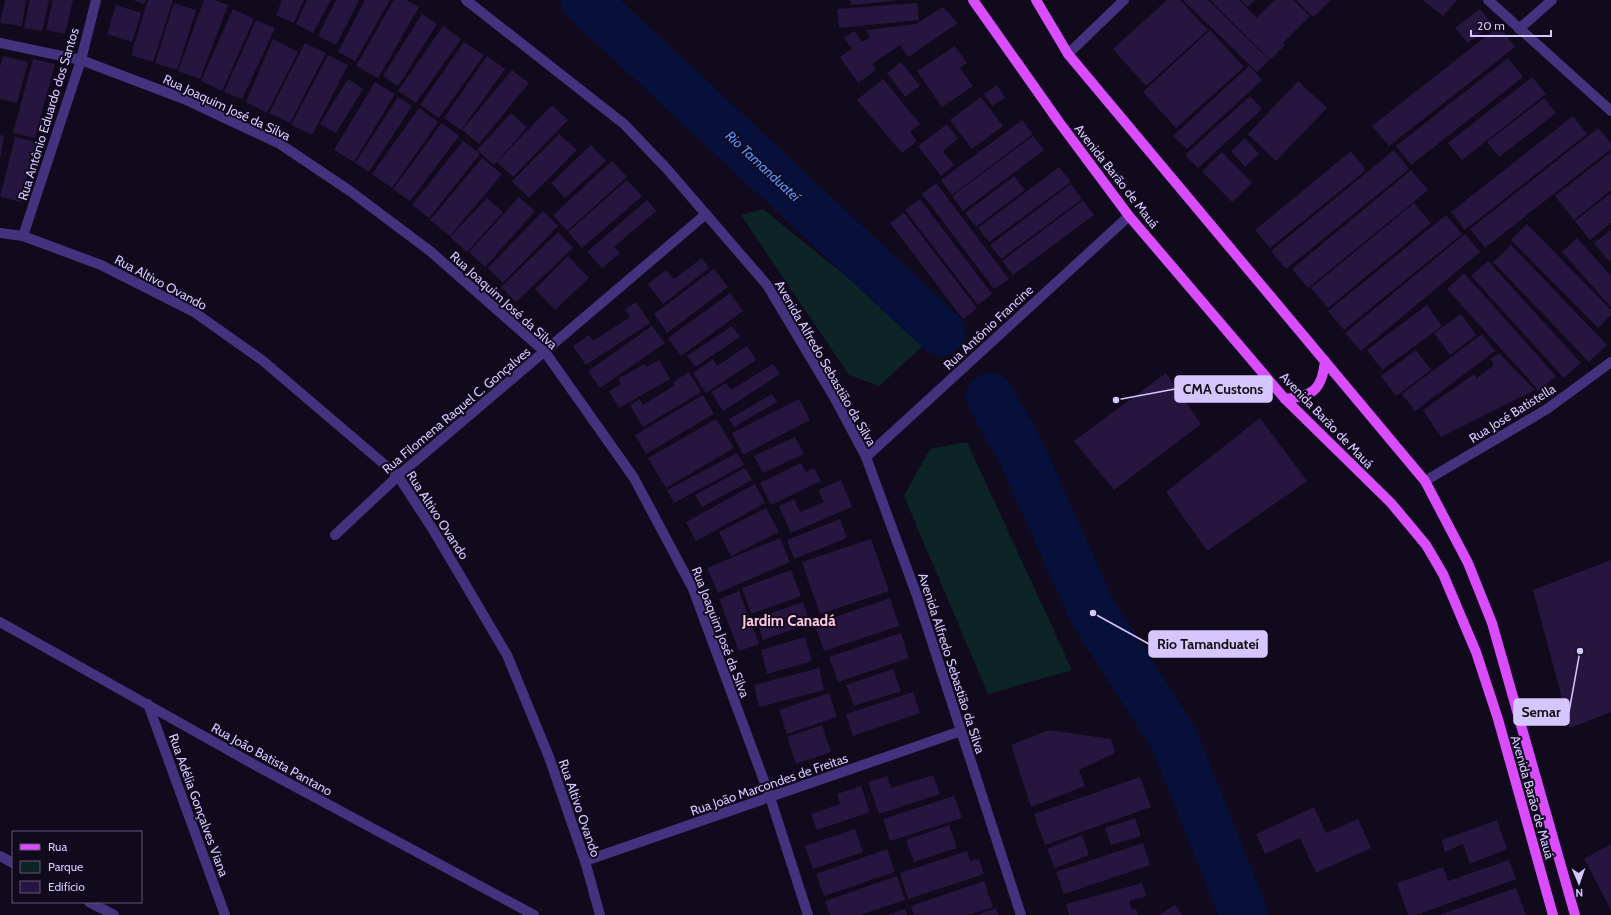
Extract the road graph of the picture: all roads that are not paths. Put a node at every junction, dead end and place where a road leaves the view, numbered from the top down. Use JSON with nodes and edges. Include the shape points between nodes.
{"nodes":[{"id":1,"x":96,"y":0,"type":"edge"},
{"id":2,"x":466,"y":0,"type":"edge"},
{"id":3,"x":974,"y":0,"type":"edge"},
{"id":4,"x":1036,"y":0,"type":"edge"},
{"id":5,"x":1124,"y":0,"type":"edge"},
{"id":6,"x":1488,"y":0,"type":"edge"},
{"id":7,"x":1552,"y":0,"type":"edge"},
{"id":8,"x":1519,"y":29,"type":"junction"},
{"id":9,"x":0,"y":43,"type":"edge"},
{"id":10,"x":1068,"y":54,"type":"junction"},
{"id":11,"x":81,"y":60,"type":"junction"},
{"id":12,"x":1611,"y":111,"type":"edge"},
{"id":13,"x":706,"y":214,"type":"junction"},
{"id":14,"x":1129,"y":216,"type":"junction"},
{"id":15,"x":0,"y":233,"type":"edge"},
{"id":16,"x":23,"y":236,"type":"junction"},
{"id":17,"x":545,"y":352,"type":"junction"},
{"id":18,"x":1325,"y":361,"type":"junction"},
{"id":19,"x":1611,"y":362,"type":"edge"},
{"id":20,"x":1286,"y":399,"type":"junction"},
{"id":21,"x":866,"y":456,"type":"junction"},
{"id":22,"x":398,"y":476,"type":"junction"},
{"id":23,"x":1425,"y":481,"type":"junction"},
{"id":24,"x":336,"y":535,"type":"dead end"},
{"id":25,"x":0,"y":622,"type":"edge"},
{"id":26,"x":148,"y":704,"type":"junction"},
{"id":27,"x":961,"y":731,"type":"junction"},
{"id":28,"x":770,"y":797,"type":"junction"},
{"id":29,"x":0,"y":856,"type":"edge"},
{"id":30,"x":585,"y":861,"type":"junction"},
{"id":31,"x":12,"y":862,"type":"edge"},
{"id":32,"x":91,"y":903,"type":"edge"},
{"id":33,"x":114,"y":915,"type":"edge"},
{"id":34,"x":224,"y":915,"type":"edge"},
{"id":35,"x":534,"y":915,"type":"edge"},
{"id":36,"x":600,"y":915,"type":"edge"},
{"id":37,"x":808,"y":915,"type":"edge"},
{"id":38,"x":1021,"y":915,"type":"edge"},
{"id":39,"x":1553,"y":915,"type":"edge"},
{"id":40,"x":1576,"y":915,"type":"edge"}],
"edges":[{"from":1,"to":11,"type":"street","name":"Rua Antônio Eduardo dos Santos"},
{"from":2,"to":13,"type":"street","name":"Avenida Alfredo Sebastião da Silva","via":[[624,124]]},
{"from":3,"to":14,"type":"main road","name":"Avenida Barão de Mauá","via":[[1059,122]]},
{"from":4,"to":10,"type":"main road","name":"Avenida Barão de Mauá"},
{"from":5,"to":10,"type":"street"},
{"from":6,"to":8,"type":"street"},
{"from":7,"to":8,"type":"street"},
{"from":8,"to":12,"type":"street"},
{"from":9,"to":11,"type":"street","name":"Rua Joaquim José da Silva"},
{"from":10,"to":18,"type":"main road","name":"Avenida Barão de Mauá"},
{"from":11,"to":16,"type":"street","name":"Rua Antônio Eduardo dos Santos"},
{"from":11,"to":17,"type":"street","name":"Rua Joaquim José da Silva","via":[[184,99],[280,144],[350,191],[430,252]]},
{"from":13,"to":17,"type":"street","name":"Rua Filomena Raquel C. Gonçalves"},
{"from":13,"to":21,"type":"street","name":"Avenida Alfredo Sebastião da Silva","via":[[767,285]]},
{"from":14,"to":20,"type":"main road","name":"Avenida Barão de Mauá"},
{"from":14,"to":21,"type":"street","name":"Rua Antônio Francine"},
{"from":15,"to":16,"type":"street","name":"Rua Altivo Ovando"},
{"from":16,"to":22,"type":"street","name":"Rua Altivo Ovando","via":[[101,265],[194,312],[262,360]]},
{"from":17,"to":22,"type":"street","name":"Rua Filomena Raquel C. Gonçalves"},
{"from":17,"to":28,"type":"street","name":"Rua Joaquim José da Silva","via":[[634,478],[693,589]]},
{"from":18,"to":20,"type":"main road","via":[[1322,378],[1313,391],[1305,397]]},
{"from":18,"to":23,"type":"main road","name":"Avenida Barão de Mauá"},
{"from":19,"to":23,"type":"street","name":"Rua José Batistella","via":[[1547,409]]},
{"from":20,"to":39,"type":"main road","name":"Avenida Barão de Mauá","via":[[1391,503],[1426,545],[1443,574],[1479,660]]},
{"from":21,"to":27,"type":"street","name":"Avenida Alfredo Sebastião da Silva","via":[[917,596]]},
{"from":22,"to":24,"type":"street","name":"Rua Filomena Raquel C. Gonçalves"},
{"from":22,"to":30,"type":"street","name":"Rua Altivo Ovando","via":[[507,655],[549,757]]},
{"from":23,"to":40,"type":"main road","name":"Avenida Barão de Mauá","via":[[1468,563],[1492,623]]},
{"from":25,"to":26,"type":"street","name":"Rua João Batista Pantano"},
{"from":26,"to":34,"type":"street","name":"Rua Adélia Gonçalves Viana"},
{"from":26,"to":35,"type":"street","name":"Rua João Batista Pantano","via":[[255,766]]},
{"from":27,"to":28,"type":"street","name":"Rua João Marcondes de Freitas"},
{"from":27,"to":38,"type":"street","name":"Avenida Alfredo Sebastião da Silva"},
{"from":28,"to":30,"type":"street","name":"Rua João Marcondes de Freitas"},
{"from":28,"to":37,"type":"street","name":"Rua Joaquim José da Silva"},
{"from":29,"to":31,"type":"street"},
{"from":30,"to":36,"type":"street","name":"Rua Altivo Ovando"},
{"from":32,"to":33,"type":"street"}]}
